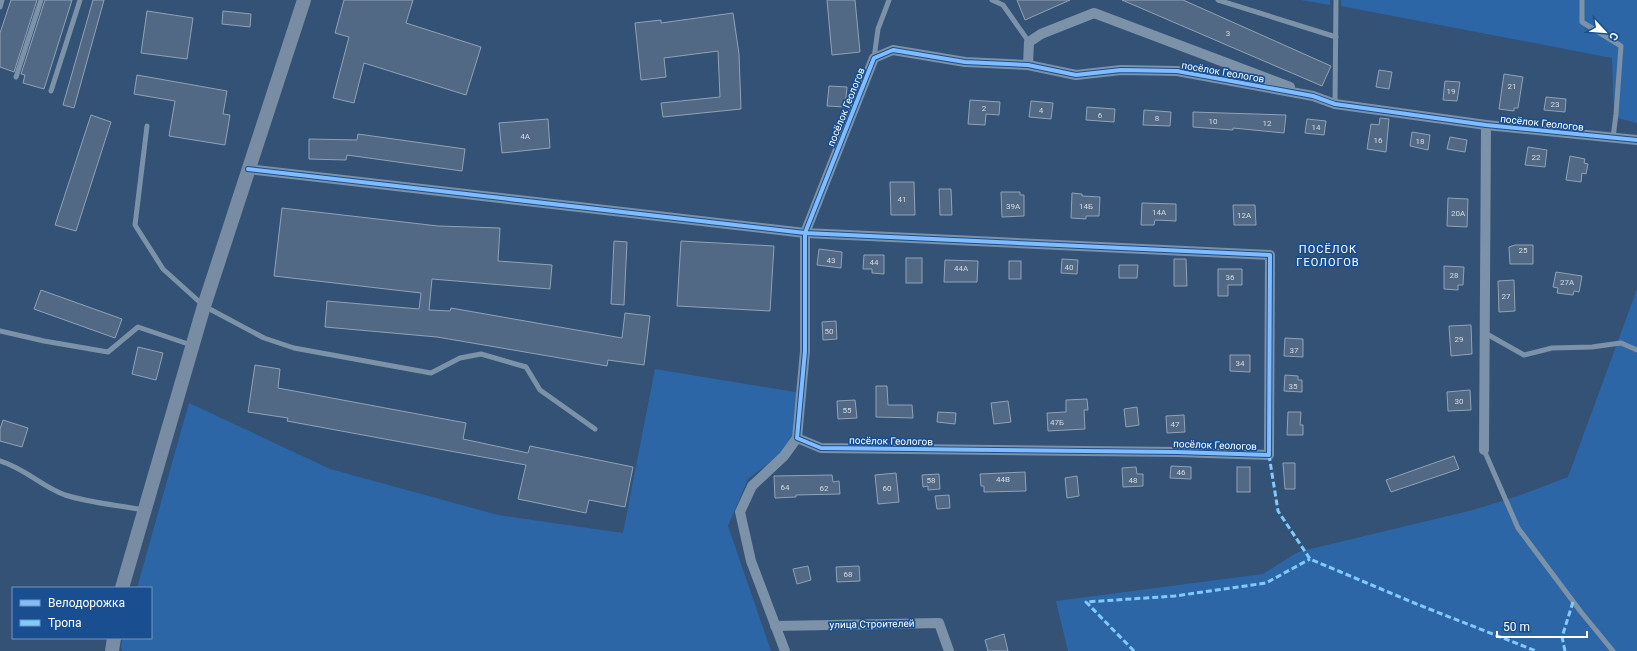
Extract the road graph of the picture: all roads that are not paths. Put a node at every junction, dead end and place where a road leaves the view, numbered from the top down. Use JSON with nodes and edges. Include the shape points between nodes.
{"nodes":[{"id":1,"x":2,"y":0,"type":"edge"},
{"id":2,"x":41,"y":0,"type":"edge"},
{"id":3,"x":80,"y":0,"type":"edge"},
{"id":4,"x":304,"y":0,"type":"edge"},
{"id":5,"x":889,"y":0,"type":"edge"},
{"id":6,"x":992,"y":0,"type":"edge"},
{"id":7,"x":1218,"y":0,"type":"edge"},
{"id":8,"x":1336,"y":0,"type":"edge"},
{"id":9,"x":1582,"y":0,"type":"edge"},
{"id":10,"x":0,"y":7,"type":"edge"},
{"id":11,"x":1336,"y":37,"type":"junction"},
{"id":12,"x":1029,"y":42,"type":"junction"},
{"id":13,"x":874,"y":58,"type":"junction"},
{"id":14,"x":1028,"y":65,"type":"junction"},
{"id":15,"x":16,"y":77,"type":"dead end"},
{"id":16,"x":51,"y":91,"type":"dead end"},
{"id":17,"x":1313,"y":96,"type":"junction"},
{"id":18,"x":1335,"y":104,"type":"junction"},
{"id":19,"x":1486,"y":125,"type":"junction"},
{"id":20,"x":147,"y":126,"type":"dead end"},
{"id":21,"x":1613,"y":138,"type":"junction"},
{"id":22,"x":1637,"y":140,"type":"edge"},
{"id":23,"x":248,"y":169,"type":"junction"},
{"id":24,"x":805,"y":233,"type":"junction"},
{"id":25,"x":204,"y":306,"type":"junction"},
{"id":26,"x":0,"y":331,"type":"edge"},
{"id":27,"x":1485,"y":333,"type":"junction"},
{"id":28,"x":192,"y":345,"type":"junction"},
{"id":29,"x":1637,"y":350,"type":"edge"},
{"id":30,"x":595,"y":430,"type":"dead end"},
{"id":31,"x":797,"y":438,"type":"junction"},
{"id":32,"x":1484,"y":450,"type":"joint"},
{"id":33,"x":0,"y":461,"type":"edge"},
{"id":34,"x":143,"y":510,"type":"junction"},
{"id":35,"x":122,"y":587,"type":"edge"},
{"id":36,"x":776,"y":626,"type":"junction"},
{"id":37,"x":114,"y":639,"type":"edge"},
{"id":38,"x":112,"y":651,"type":"edge"},
{"id":39,"x":785,"y":651,"type":"edge"},
{"id":40,"x":949,"y":651,"type":"edge"},
{"id":41,"x":1613,"y":651,"type":"edge"}],
"edges":[{"from":1,"to":10,"type":"lane"},
{"from":2,"to":15,"type":"lane"},
{"from":3,"to":16,"type":"lane"},
{"from":4,"to":23,"type":"street"},
{"from":5,"to":13,"type":"lane","via":[[878,29]]},
{"from":6,"to":12,"type":"lane","via":[[1003,5]]},
{"from":7,"to":11,"type":"lane"},
{"from":8,"to":11,"type":"lane"},
{"from":9,"to":21,"type":"lane","via":[[1582,22],[1621,46]]},
{"from":11,"to":18,"type":"lane"},
{"from":12,"to":14,"type":"street"},
{"from":12,"to":17,"type":"street","name":"посёлок Геологов","via":[[1041,34],[1094,13]]},
{"from":13,"to":14,"type":"street","name":"посёлок Геологов","via":[[893,50],[965,62]]},
{"from":13,"to":24,"type":"street","name":"посёлок Геологов"},
{"from":14,"to":17,"type":"street","name":"посёлок Геологов","via":[[1076,75],[1121,70],[1177,71]]},
{"from":17,"to":18,"type":"street","name":"посёлок Геологов"},
{"from":18,"to":19,"type":"street","name":"посёлок Геологов"},
{"from":19,"to":21,"type":"street","name":"посёлок Геологов"},
{"from":19,"to":27,"type":"street","name":"посёлок Геологов"},
{"from":20,"to":25,"type":"lane","via":[[135,225],[163,269]]},
{"from":21,"to":22,"type":"street","name":"посёлок Геологов"},
{"from":23,"to":24,"type":"street"},
{"from":23,"to":25,"type":"street"},
{"from":24,"to":31,"type":"street","name":"посёлок Геологов","via":[[805,351]]},
{"from":24,"to":31,"type":"street","name":"посёлок Геологов","via":[[1270,254],[1269,455],[821,448]]},
{"from":25,"to":28,"type":"street"},
{"from":25,"to":30,"type":"lane","via":[[264,338],[294,348],[431,373],[460,358],[481,354],[526,367],[540,390]]},
{"from":26,"to":28,"type":"lane","via":[[44,342],[108,352],[138,326]]},
{"from":27,"to":29,"type":"lane","via":[[1524,355],[1552,348],[1622,343]]},
{"from":27,"to":32,"type":"street","name":"посёлок Геологов"},
{"from":28,"to":34,"type":"street"},
{"from":31,"to":36,"type":"street","via":[[784,456],[752,486],[740,512],[751,561]]},
{"from":32,"to":41,"type":"lane","via":[[1518,528]]},
{"from":33,"to":34,"type":"lane","via":[[19,467],[65,495]]},
{"from":34,"to":35,"type":"street"},
{"from":36,"to":39,"type":"street"},
{"from":36,"to":40,"type":"street","name":"улица Строителей","via":[[939,623]]},
{"from":37,"to":38,"type":"street"}]}
